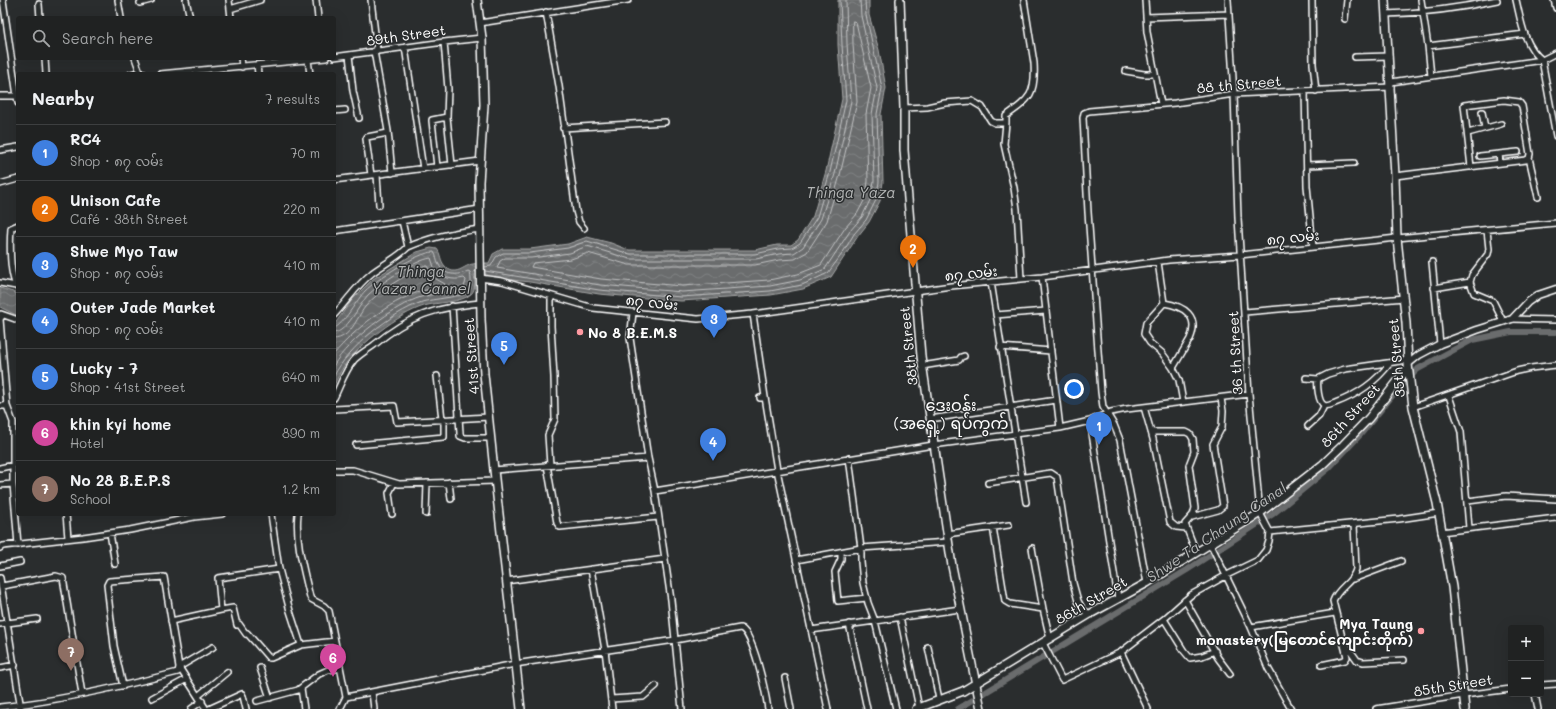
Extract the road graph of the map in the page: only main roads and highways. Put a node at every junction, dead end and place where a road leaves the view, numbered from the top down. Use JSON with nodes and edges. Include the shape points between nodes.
{"nodes":[{"id":1,"x":477,"y":0,"type":"edge"},
{"id":2,"x":900,"y":0,"type":"edge"},
{"id":3,"x":1385,"y":0,"type":"edge"},
{"id":4,"x":1408,"y":367,"type":"junction"},
{"id":5,"x":974,"y":683,"type":"junction"},
{"id":6,"x":918,"y":708,"type":"edge"},
{"id":7,"x":521,"y":709,"type":"edge"},
{"id":8,"x":981,"y":709,"type":"edge"},
{"id":9,"x":1465,"y":709,"type":"edge"}],
"edges":[{"from":1,"to":7,"type":"main road","name":"41st Street","via":[[482,38],[484,105],[480,161],[480,303],[484,374]]},
{"from":2,"to":5,"type":"main road","name":"38th Street","via":[[905,164],[922,366],[948,538]]},
{"from":3,"to":4,"type":"main road","name":"35th Street","via":[[1397,238]]},
{"from":4,"to":5,"type":"main road","name":"86th Street","via":[[1369,418],[1343,445],[1261,515],[1212,546],[1196,552],[1147,583],[1090,614],[1046,644]]},
{"from":4,"to":9,"type":"main road","name":"35th Street","via":[[1452,587]]},
{"from":5,"to":6,"type":"main road","name":"86th Street","via":[[963,691]]},
{"from":5,"to":8,"type":"main road","name":"38th Street"}]}
